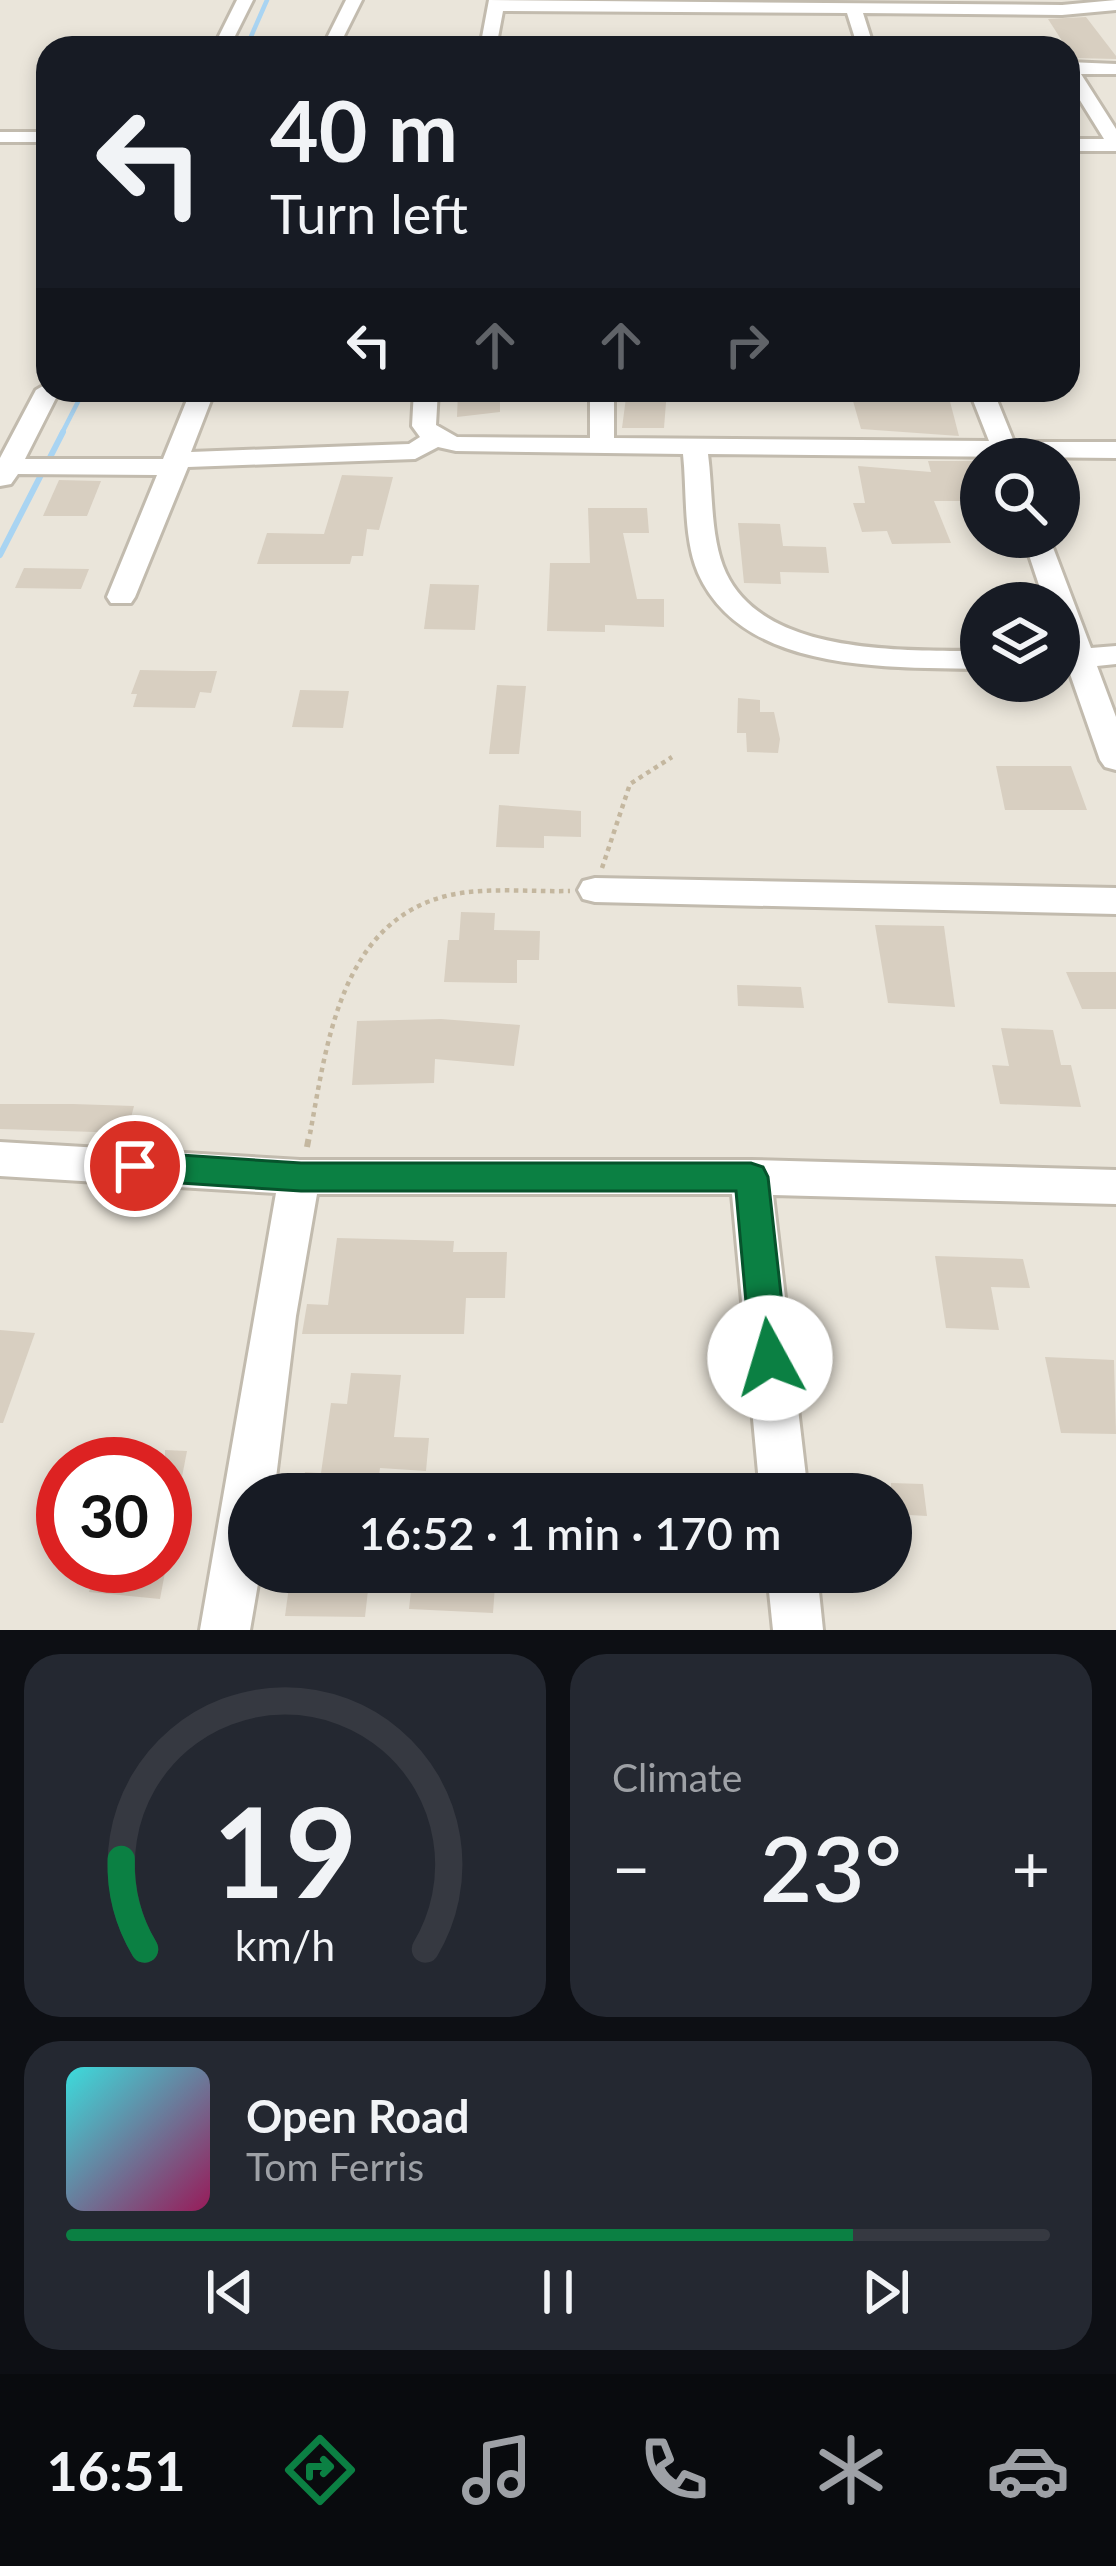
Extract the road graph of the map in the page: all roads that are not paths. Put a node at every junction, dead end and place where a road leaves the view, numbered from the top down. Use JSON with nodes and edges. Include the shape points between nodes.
{"nodes":[{"id":1,"x":245,"y":0,"type":"edge"},
{"id":2,"x":353,"y":0,"type":"edge"},
{"id":3,"x":495,"y":3,"type":"edge"},
{"id":4,"x":852,"y":4,"type":"edge"},
{"id":5,"x":1116,"y":5,"type":"edge"},
{"id":6,"x":1034,"y":10,"type":"junction"},
{"id":7,"x":1048,"y":28,"type":"dead end"},
{"id":8,"x":227,"y":36,"type":"edge"},
{"id":9,"x":336,"y":36,"type":"edge"},
{"id":10,"x":490,"y":36,"type":"edge"},
{"id":11,"x":862,"y":36,"type":"edge"},
{"id":12,"x":1080,"y":68,"type":"edge"},
{"id":13,"x":1116,"y":69,"type":"edge"},
{"id":14,"x":1080,"y":87,"type":"edge"},
{"id":15,"x":0,"y":136,"type":"edge"},
{"id":16,"x":36,"y":137,"type":"edge"},
{"id":17,"x":1080,"y":145,"type":"edge"},
{"id":18,"x":1116,"y":145,"type":"edge"},
{"id":19,"x":41,"y":402,"type":"edge"},
{"id":20,"x":199,"y":402,"type":"edge"},
{"id":21,"x":425,"y":402,"type":"edge"},
{"id":22,"x":602,"y":402,"type":"edge"},
{"id":23,"x":986,"y":402,"type":"edge"},
{"id":24,"x":434,"y":438,"type":"junction"},
{"id":25,"x":1000,"y":438,"type":"edge"},
{"id":26,"x":602,"y":446,"type":"junction"},
{"id":27,"x":695,"y":448,"type":"junction"},
{"id":28,"x":1116,"y":450,"type":"edge"},
{"id":29,"x":1080,"y":451,"type":"edge"},
{"id":30,"x":960,"y":453,"type":"edge"},
{"id":31,"x":176,"y":463,"type":"junction"},
{"id":32,"x":3,"y":472,"type":"edge"},
{"id":33,"x":121,"y":597,"type":"dead end"},
{"id":34,"x":1116,"y":655,"type":"edge"},
{"id":35,"x":960,"y":659,"type":"edge"},
{"id":36,"x":1080,"y":659,"type":"edge"},
{"id":37,"x":1080,"y":683,"type":"edge"},
{"id":38,"x":1116,"y":760,"type":"edge"},
{"id":39,"x":595,"y":890,"type":"road end"},
{"id":40,"x":1116,"y":902,"type":"edge"},
{"id":41,"x":0,"y":1159,"type":"edge"},
{"id":42,"x":301,"y":1177,"type":"junction"},
{"id":43,"x":751,"y":1177,"type":"junction"},
{"id":44,"x":1116,"y":1187,"type":"edge"},
{"id":45,"x":253,"y":1473,"type":"edge"},
{"id":46,"x":782,"y":1473,"type":"edge"},
{"id":47,"x":232,"y":1593,"type":"edge"},
{"id":48,"x":794,"y":1593,"type":"edge"},
{"id":49,"x":225,"y":1630,"type":"edge"},
{"id":50,"x":798,"y":1630,"type":"edge"}],
"edges":[{"from":1,"to":8,"type":"street"},
{"from":2,"to":9,"type":"street"},
{"from":3,"to":4,"type":"street"},
{"from":3,"to":10,"type":"street"},
{"from":4,"to":6,"type":"street"},
{"from":4,"to":11,"type":"street"},
{"from":5,"to":6,"type":"street"},
{"from":6,"to":7,"type":"street"},
{"from":12,"to":13,"type":"street"},
{"from":14,"to":18,"type":"street"},
{"from":15,"to":16,"type":"street"},
{"from":17,"to":18,"type":"street"},
{"from":19,"to":32,"type":"street"},
{"from":20,"to":31,"type":"street"},
{"from":21,"to":24,"type":"street","via":[[424,426]]},
{"from":22,"to":26,"type":"street"},
{"from":23,"to":25,"type":"street"},
{"from":24,"to":26,"type":"street"},
{"from":24,"to":31,"type":"street","via":[[416,452]]},
{"from":26,"to":27,"type":"street"},
{"from":27,"to":30,"type":"street"},
{"from":27,"to":35,"type":"street","via":[[713,575],[743,613],[787,639],[840,652]]},
{"from":28,"to":29,"type":"street"},
{"from":31,"to":32,"type":"street"},
{"from":31,"to":33,"type":"street"},
{"from":34,"to":36,"type":"street"},
{"from":37,"to":38,"type":"street"},
{"from":39,"to":40,"type":"street"},
{"from":41,"to":42,"type":"street"},
{"from":42,"to":43,"type":"street"},
{"from":42,"to":45,"type":"street"},
{"from":43,"to":44,"type":"street"},
{"from":43,"to":46,"type":"street"},
{"from":47,"to":49,"type":"street"},
{"from":48,"to":50,"type":"street"}]}
